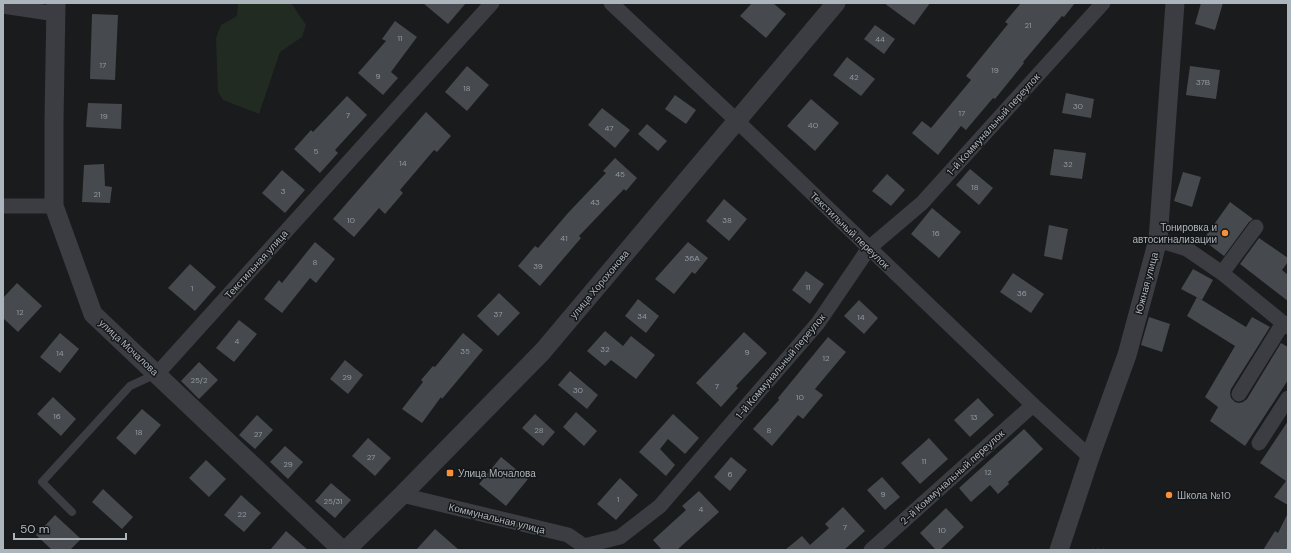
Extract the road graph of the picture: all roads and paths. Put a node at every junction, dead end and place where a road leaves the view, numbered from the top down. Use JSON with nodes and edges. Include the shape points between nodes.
{"nodes":[{"id":1,"x":492,"y":3,"type":"edge"},
{"id":2,"x":611,"y":3,"type":"edge"},
{"id":3,"x":836,"y":3,"type":"edge"},
{"id":4,"x":1103,"y":3,"type":"edge"},
{"id":5,"x":1175,"y":3,"type":"edge"},
{"id":6,"x":3,"y":6,"type":"edge"},
{"id":7,"x":56,"y":9,"type":"edge"},
{"id":8,"x":737,"y":122,"type":"junction"},
{"id":9,"x":3,"y":206,"type":"edge"},
{"id":10,"x":54,"y":206,"type":"junction"},
{"id":11,"x":1256,"y":227,"type":"dead end"},
{"id":12,"x":1158,"y":240,"type":"junction"},
{"id":13,"x":869,"y":248,"type":"junction"},
{"id":14,"x":1222,"y":273,"type":"junction"},
{"id":15,"x":1286,"y":325,"type":"edge"},
{"id":16,"x":157,"y":374,"type":"junction"},
{"id":17,"x":1239,"y":394,"type":"dead end"},
{"id":18,"x":1288,"y":398,"type":"edge"},
{"id":19,"x":1033,"y":405,"type":"junction"},
{"id":20,"x":1259,"y":443,"type":"dead end"},
{"id":21,"x":1090,"y":457,"type":"junction"},
{"id":22,"x":402,"y":495,"type":"junction"},
{"id":23,"x":72,"y":512,"type":"dead end"},
{"id":24,"x":586,"y":548,"type":"edge"},
{"id":25,"x":342,"y":550,"type":"edge"},
{"id":26,"x":346,"y":550,"type":"edge"},
{"id":27,"x":871,"y":550,"type":"edge"},
{"id":28,"x":1059,"y":550,"type":"edge"},
{"id":29,"x":1092,"y":550,"type":"edge"},
{"id":30,"x":1104,"y":550,"type":"edge"}],
"edges":[{"from":1,"to":16,"type":"street","name":"Текстильная улица"},
{"from":2,"to":8,"type":"street","name":"Текстильный переулок"},
{"from":3,"to":8,"type":"street","name":"улица Хорохонова"},
{"from":4,"to":13,"type":"street","name":"1-й Коммунальный переулок","via":[[922,203]]},
{"from":5,"to":12,"type":"street","name":"Южная улица"},
{"from":6,"to":7,"type":"street"},
{"from":7,"to":10,"type":"street","name":"улица Мочалова"},
{"from":8,"to":13,"type":"street","name":"Текстильный переулок"},
{"from":8,"to":22,"type":"street","name":"улица Хорохонова","via":[[543,351]]},
{"from":9,"to":10,"type":"street"},
{"from":10,"to":16,"type":"street","name":"улица Мочалова","via":[[93,314]]},
{"from":11,"to":14,"type":"street"},
{"from":12,"to":14,"type":"street","via":[[1187,249]]},
{"from":12,"to":21,"type":"street","name":"Южная улица","via":[[1127,355]]},
{"from":13,"to":19,"type":"street","name":"Текстильный переулок"},
{"from":13,"to":24,"type":"street","name":"1-й Коммунальный переулок","via":[[818,323],[660,506],[620,537]]},
{"from":14,"to":15,"type":"street"},
{"from":15,"to":17,"type":"street"},
{"from":16,"to":23,"type":"lane","name":"Текстильная улица","via":[[130,386],[42,482]]},
{"from":16,"to":25,"type":"street","name":"улица Мочалова"},
{"from":18,"to":20,"type":"street"},
{"from":19,"to":21,"type":"street","name":"Текстильный переулок"},
{"from":19,"to":27,"type":"street","name":"2-й Коммунальный переулок"},
{"from":21,"to":28,"type":"street","name":"Южная улица"},
{"from":22,"to":24,"type":"street","name":"Коммунальная улица","via":[[568,536]]},
{"from":22,"to":26,"type":"street","name":"улица Хорохонова"},
{"from":29,"to":30,"type":"path"}]}
